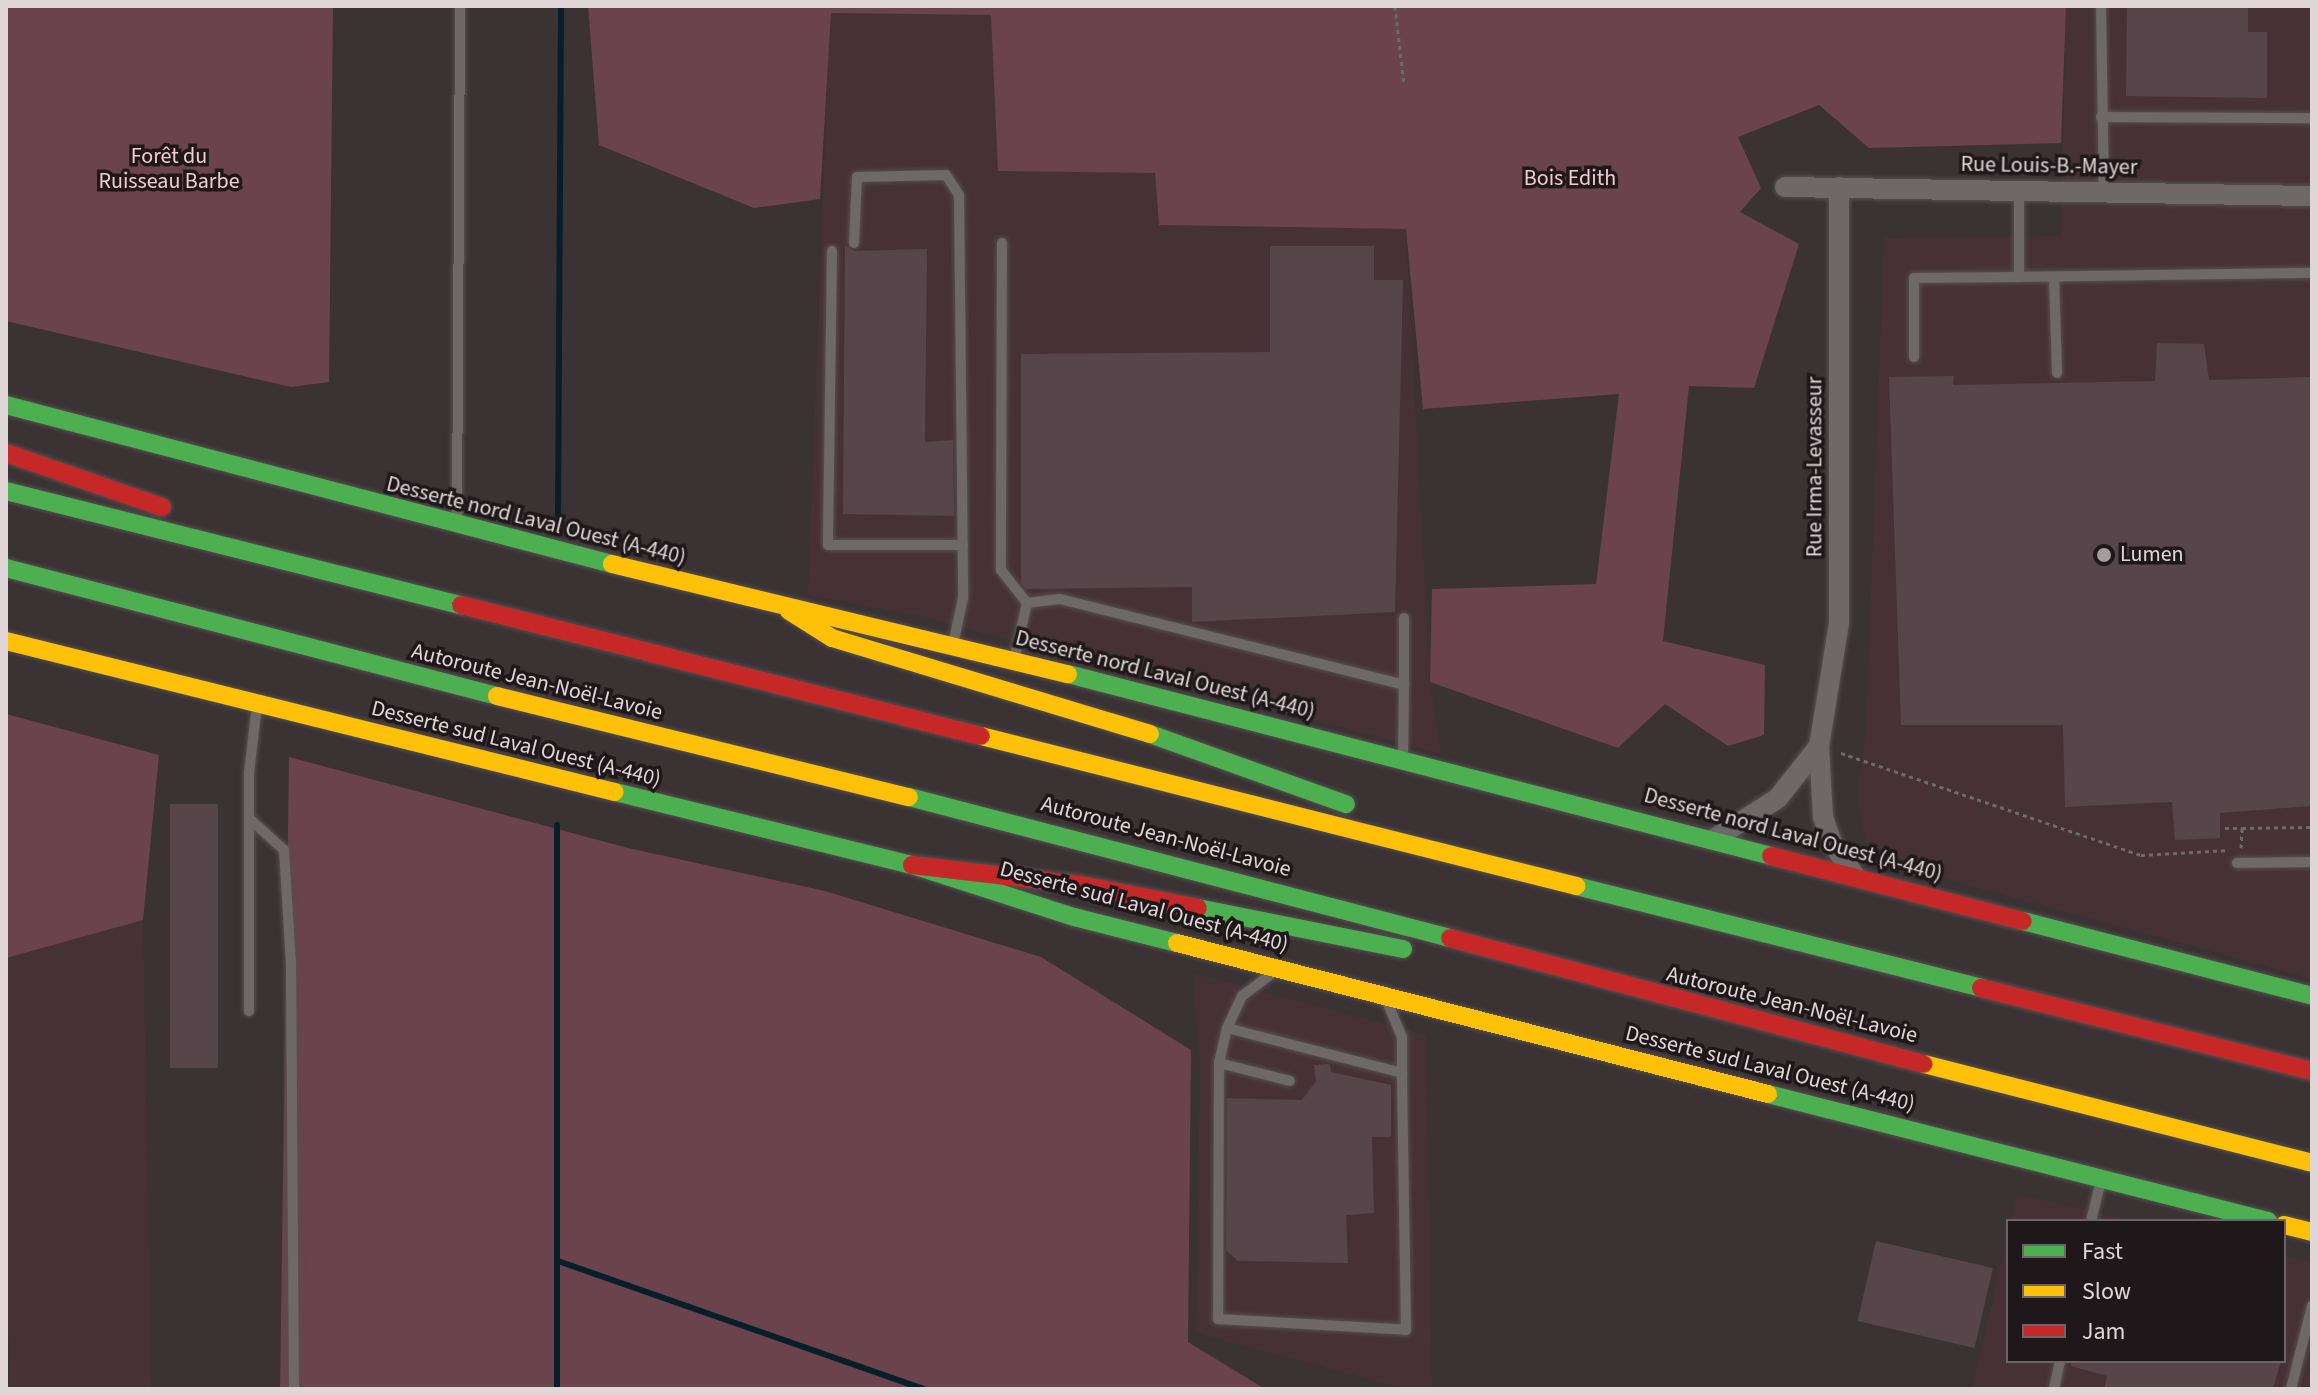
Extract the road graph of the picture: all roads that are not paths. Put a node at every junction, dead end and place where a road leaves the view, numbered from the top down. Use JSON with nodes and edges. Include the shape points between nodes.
{"nodes":[{"id":1,"x":460,"y":6,"type":"edge"},
{"id":2,"x":2101,"y":6,"type":"edge"},
{"id":3,"x":2101,"y":117,"type":"junction"},
{"id":4,"x":2312,"y":118,"type":"edge"},
{"id":5,"x":1785,"y":187,"type":"dead end"},
{"id":6,"x":1839,"y":187,"type":"junction"},
{"id":7,"x":2019,"y":190,"type":"junction"},
{"id":8,"x":2104,"y":192,"type":"junction"},
{"id":9,"x":2312,"y":196,"type":"edge"},
{"id":10,"x":854,"y":243,"type":"dead end"},
{"id":11,"x":1002,"y":243,"type":"dead end"},
{"id":12,"x":832,"y":251,"type":"dead end"},
{"id":13,"x":2312,"y":273,"type":"edge"},
{"id":14,"x":2019,"y":277,"type":"junction"},
{"id":15,"x":2054,"y":277,"type":"junction"},
{"id":16,"x":1914,"y":357,"type":"dead end"},
{"id":17,"x":2057,"y":373,"type":"dead end"},
{"id":18,"x":6,"y":405,"type":"edge"},
{"id":19,"x":6,"y":453,"type":"edge"},
{"id":20,"x":6,"y":491,"type":"edge"},
{"id":21,"x":456,"y":525,"type":"junction"},
{"id":22,"x":963,"y":545,"type":"junction"},
{"id":23,"x":6,"y":568,"type":"edge"},
{"id":24,"x":341,"y":572,"type":"junction"},
{"id":25,"x":1027,"y":603,"type":"junction"},
{"id":26,"x":67,"y":605,"type":"dead end"},
{"id":27,"x":789,"y":611,"type":"junction"},
{"id":28,"x":1404,"y":618,"type":"dead end"},
{"id":29,"x":251,"y":635,"type":"junction"},
{"id":30,"x":6,"y":641,"type":"edge"},
{"id":31,"x":953,"y":646,"type":"junction"},
{"id":32,"x":1013,"y":661,"type":"junction"},
{"id":33,"x":1404,"y":685,"type":"junction"},
{"id":34,"x":257,"y":703,"type":"junction"},
{"id":35,"x":1819,"y":746,"type":"junction"},
{"id":36,"x":1403,"y":759,"type":"junction"},
{"id":37,"x":251,"y":820,"type":"junction"},
{"id":38,"x":1714,"y":839,"type":"junction"},
{"id":39,"x":2312,"y":862,"type":"edge"},
{"id":40,"x":2237,"y":863,"type":"dead end"},
{"id":41,"x":912,"y":865,"type":"junction"},
{"id":42,"x":1536,"y":874,"type":"junction"},
{"id":43,"x":1854,"y":875,"type":"junction"},
{"id":44,"x":1416,"y":952,"type":"dead end"},
{"id":45,"x":1447,"y":958,"type":"dead end"},
{"id":46,"x":1281,"y":970,"type":"junction"},
{"id":47,"x":1382,"y":996,"type":"junction"},
{"id":48,"x":2312,"y":996,"type":"edge"},
{"id":49,"x":1708,"y":1009,"type":"junction"},
{"id":50,"x":249,"y":1011,"type":"dead end"},
{"id":51,"x":1227,"y":1028,"type":"junction"},
{"id":52,"x":1219,"y":1063,"type":"junction"},
{"id":53,"x":2312,"y":1071,"type":"edge"},
{"id":54,"x":1402,"y":1073,"type":"junction"},
{"id":55,"x":1290,"y":1081,"type":"dead end"},
{"id":56,"x":2312,"y":1163,"type":"edge"},
{"id":57,"x":2102,"y":1178,"type":"junction"},
{"id":58,"x":2092,"y":1219,"type":"edge"},
{"id":59,"x":2260,"y":1219,"type":"edge"},
{"id":60,"x":2286,"y":1226,"type":"edge"},
{"id":61,"x":2312,"y":1232,"type":"edge"},
{"id":62,"x":2312,"y":1306,"type":"edge"},
{"id":63,"x":2060,"y":1363,"type":"edge"},
{"id":64,"x":294,"y":1389,"type":"edge"},
{"id":65,"x":2054,"y":1389,"type":"edge"},
{"id":66,"x":2291,"y":1389,"type":"edge"}],
"edges":[{"from":1,"to":21,"type":"lane"},
{"from":2,"to":3,"type":"lane"},
{"from":3,"to":4,"type":"lane"},
{"from":3,"to":8,"type":"lane"},
{"from":5,"to":6,"type":"street","name":"Rue Louis-B.-Mayer"},
{"from":6,"to":7,"type":"street","name":"Rue Louis-B.-Mayer"},
{"from":6,"to":35,"type":"street","name":"Rue Irma-Levasseur","via":[[1839,623]]},
{"from":7,"to":8,"type":"street","name":"Rue Louis-B.-Mayer"},
{"from":7,"to":14,"type":"lane"},
{"from":8,"to":9,"type":"street","name":"Rue Louis-B.-Mayer"},
{"from":10,"to":22,"type":"lane","via":[[857,177],[946,175],[959,195]]},
{"from":11,"to":25,"type":"lane","via":[[1001,570]]},
{"from":12,"to":22,"type":"lane","via":[[828,545]]},
{"from":13,"to":15,"type":"lane"},
{"from":14,"to":15,"type":"lane"},
{"from":14,"to":16,"type":"lane","via":[[1914,278]]},
{"from":15,"to":17,"type":"lane"},
{"from":18,"to":21,"type":"main road","name":"Desserte nord Laval Ouest (A-440)"},
{"from":19,"to":24,"type":"main road"},
{"from":20,"to":24,"type":"main road"},
{"from":21,"to":27,"type":"main road","name":"Desserte nord Laval Ouest (A-440)"},
{"from":22,"to":31,"type":"lane","via":[[962,612]]},
{"from":23,"to":29,"type":"main road","name":"Autoroute Jean-Noël-Lavoie"},
{"from":24,"to":42,"type":"main road"},
{"from":25,"to":32,"type":"lane"},
{"from":25,"to":33,"type":"lane","via":[[1060,599]]},
{"from":26,"to":29,"type":"main road"},
{"from":27,"to":31,"type":"main road","name":"Desserte nord Laval Ouest (A-440)"},
{"from":27,"to":42,"type":"main road","via":[[832,638],[1173,741]]},
{"from":28,"to":33,"type":"lane"},
{"from":29,"to":49,"type":"main road","name":"Autoroute Jean-Noël-Lavoie","via":[[1171,862]]},
{"from":30,"to":34,"type":"main road","name":"Desserte sud Laval Ouest (A-440)"},
{"from":31,"to":32,"type":"main road","name":"Desserte nord Laval Ouest (A-440)"},
{"from":32,"to":36,"type":"main road","name":"Desserte nord Laval Ouest (A-440)"},
{"from":33,"to":36,"type":"lane"},
{"from":34,"to":37,"type":"lane","via":[[249,773]]},
{"from":34,"to":41,"type":"main road","name":"Desserte sud Laval Ouest (A-440)"},
{"from":35,"to":38,"type":"street","name":"Rue Irma-Levasseur","via":[[1778,798]]},
{"from":35,"to":43,"type":"street","name":"Rue Irma-Levasseur","via":[[1823,817],[1832,843]]},
{"from":36,"to":38,"type":"main road","name":"Desserte nord Laval Ouest (A-440)"},
{"from":37,"to":50,"type":"lane"},
{"from":37,"to":64,"type":"lane","via":[[284,850],[291,963]]},
{"from":38,"to":43,"type":"main road","name":"Desserte nord Laval Ouest (A-440)"},
{"from":39,"to":40,"type":"lane"},
{"from":41,"to":44,"type":"main road","via":[[1081,885]]},
{"from":41,"to":46,"type":"main road","name":"Desserte sud Laval Ouest (A-440)","via":[[1074,917]]},
{"from":42,"to":53,"type":"main road"},
{"from":43,"to":48,"type":"main road","name":"Desserte nord Laval Ouest (A-440)"},
{"from":45,"to":49,"type":"main road"},
{"from":46,"to":47,"type":"main road","name":"Desserte sud Laval Ouest (A-440)"},
{"from":46,"to":51,"type":"lane","via":[[1242,996]]},
{"from":47,"to":54,"type":"lane","via":[[1402,1037]]},
{"from":47,"to":57,"type":"main road","name":"Desserte sud Laval Ouest (A-440)"},
{"from":49,"to":56,"type":"main road","name":"Autoroute Jean-Noël-Lavoie"},
{"from":51,"to":52,"type":"lane"},
{"from":51,"to":54,"type":"lane"},
{"from":52,"to":54,"type":"lane","via":[[1218,1319],[1406,1330]]},
{"from":52,"to":55,"type":"lane"},
{"from":57,"to":58,"type":"lane"},
{"from":57,"to":59,"type":"main road","name":"Desserte sud Laval Ouest (A-440)"},
{"from":60,"to":61,"type":"main road"},
{"from":62,"to":66,"type":"lane"},
{"from":63,"to":65,"type":"lane"}]}
